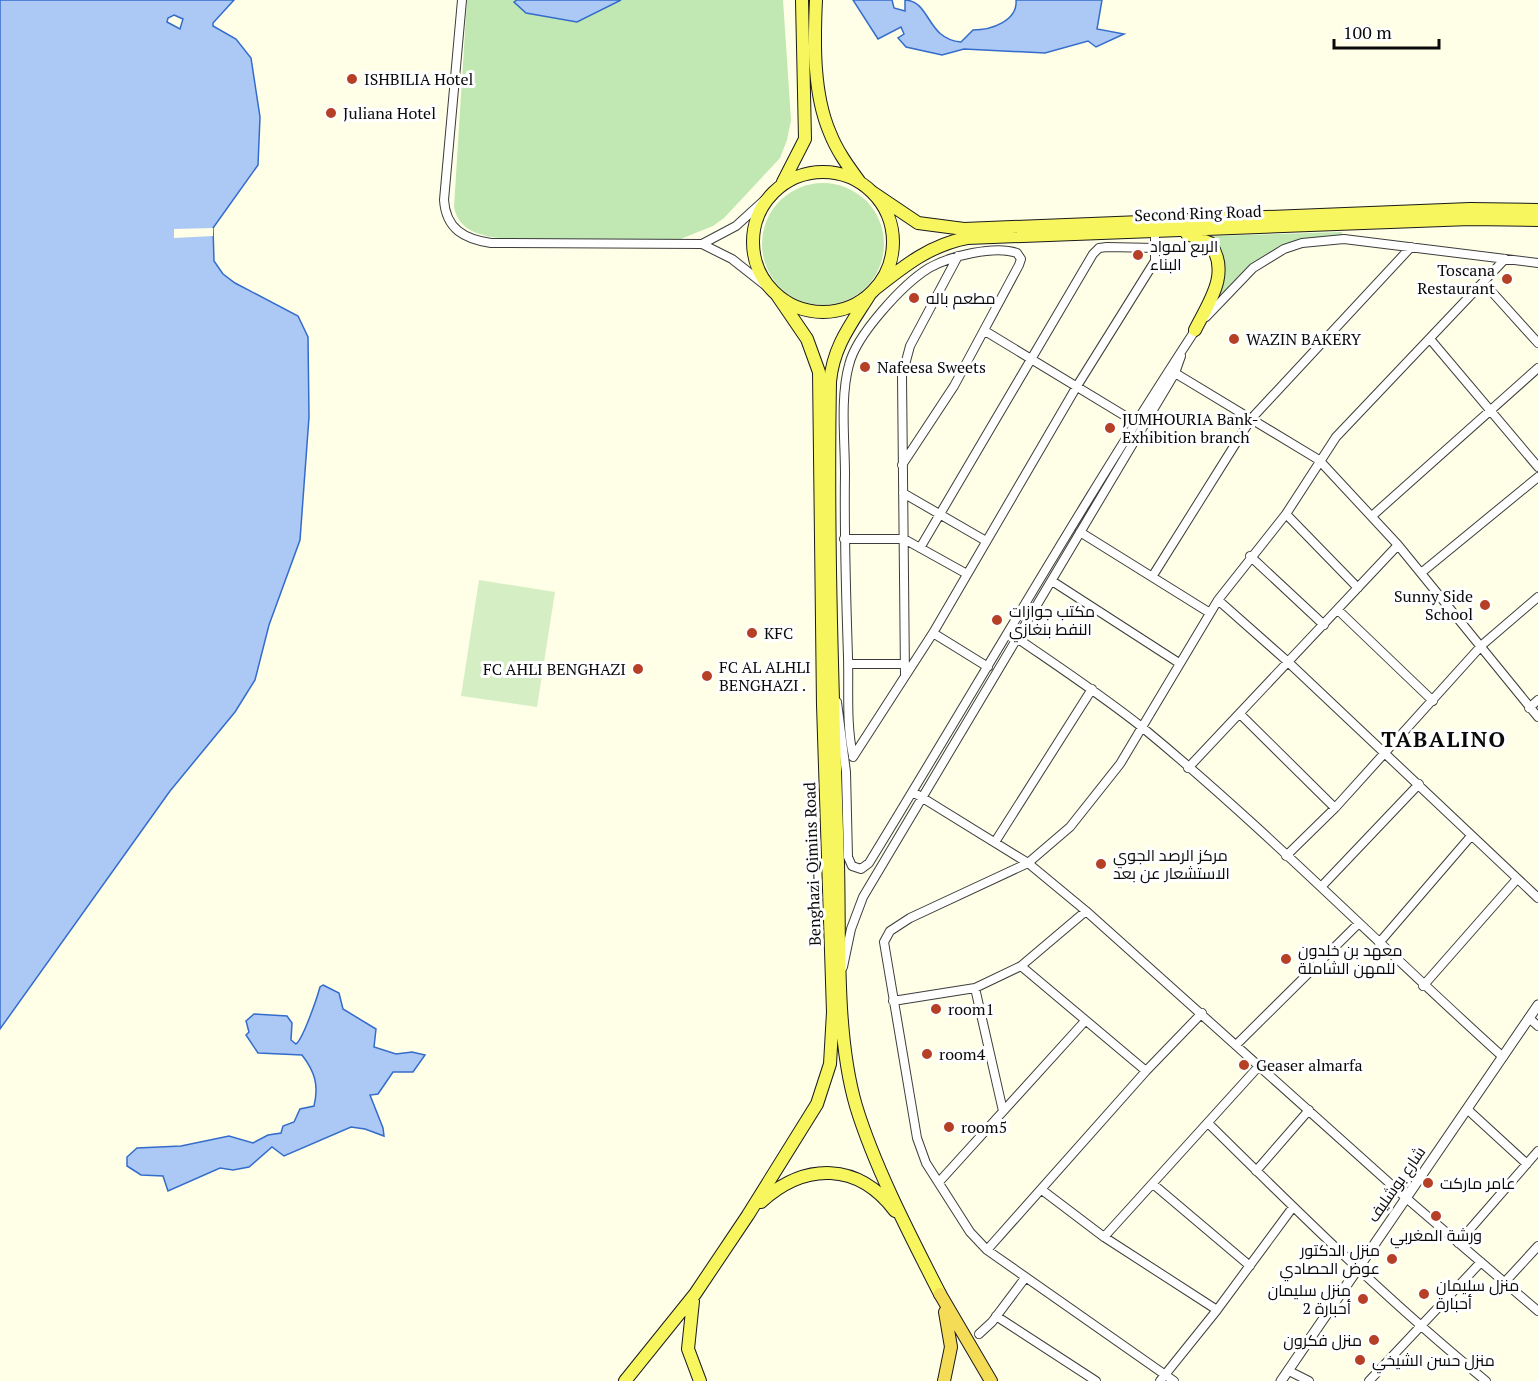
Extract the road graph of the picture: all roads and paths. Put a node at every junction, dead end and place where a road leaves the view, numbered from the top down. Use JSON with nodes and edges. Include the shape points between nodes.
{"nodes":[{"id":1,"x":462,"y":0,"type":"edge"},
{"id":2,"x":802,"y":0,"type":"edge"},
{"id":3,"x":816,"y":0,"type":"edge"},
{"id":4,"x":859,"y":182,"type":"junction"},
{"id":5,"x":782,"y":184,"type":"junction"},
{"id":6,"x":872,"y":192,"type":"junction"},
{"id":7,"x":770,"y":195,"type":"junction"},
{"id":8,"x":1538,"y":210,"type":"edge"},
{"id":9,"x":1306,"y":220,"type":"junction"},
{"id":10,"x":1538,"y":220,"type":"edge"},
{"id":11,"x":1161,"y":231,"type":"junction"},
{"id":12,"x":702,"y":244,"type":"junction"},
{"id":13,"x":1411,"y":247,"type":"junction"},
{"id":14,"x":1156,"y":248,"type":"junction"},
{"id":15,"x":958,"y":256,"type":"junction"},
{"id":16,"x":1505,"y":259,"type":"junction"},
{"id":17,"x":1538,"y":263,"type":"edge"},
{"id":18,"x":1483,"y":282,"type":"junction"},
{"id":19,"x":872,"y":291,"type":"junction"},
{"id":20,"x":774,"y":292,"type":"junction"},
{"id":21,"x":1196,"y":330,"type":"junction"},
{"id":22,"x":985,"y":331,"type":"junction"},
{"id":23,"x":1430,"y":339,"type":"junction"},
{"id":24,"x":1538,"y":343,"type":"edge"},
{"id":25,"x":1181,"y":355,"type":"junction"},
{"id":26,"x":1032,"y":358,"type":"junction"},
{"id":27,"x":1538,"y":368,"type":"edge"},
{"id":28,"x":1175,"y":373,"type":"junction"},
{"id":29,"x":1077,"y":386,"type":"junction"},
{"id":30,"x":1490,"y":410,"type":"junction"},
{"id":31,"x":1251,"y":419,"type":"junction"},
{"id":32,"x":1135,"y":422,"type":"junction"},
{"id":33,"x":1319,"y":460,"type":"junction"},
{"id":34,"x":902,"y":465,"type":"junction"},
{"id":35,"x":1538,"y":467,"type":"edge"},
{"id":36,"x":1538,"y":477,"type":"edge"},
{"id":37,"x":1094,"y":490,"type":"junction"},
{"id":38,"x":903,"y":493,"type":"junction"},
{"id":39,"x":1102,"y":497,"type":"junction"},
{"id":40,"x":1083,"y":507,"type":"junction"},
{"id":41,"x":1092,"y":513,"type":"junction"},
{"id":42,"x":1286,"y":513,"type":"junction"},
{"id":43,"x":939,"y":514,"type":"junction"},
{"id":44,"x":1372,"y":516,"type":"junction"},
{"id":45,"x":1080,"y":532,"type":"junction"},
{"id":46,"x":844,"y":539,"type":"junction"},
{"id":47,"x":904,"y":539,"type":"junction"},
{"id":48,"x":987,"y":541,"type":"junction"},
{"id":49,"x":1398,"y":545,"type":"junction"},
{"id":50,"x":920,"y":548,"type":"junction"},
{"id":51,"x":1250,"y":556,"type":"junction"},
{"id":52,"x":1421,"y":573,"type":"junction"},
{"id":53,"x":967,"y":574,"type":"junction"},
{"id":54,"x":1152,"y":577,"type":"junction"},
{"id":55,"x":1052,"y":581,"type":"junction"},
{"id":56,"x":1358,"y":588,"type":"junction"},
{"id":57,"x":1538,"y":597,"type":"edge"},
{"id":58,"x":1218,"y":600,"type":"junction"},
{"id":59,"x":1338,"y":610,"type":"junction"},
{"id":60,"x":1210,"y":613,"type":"junction"},
{"id":61,"x":1324,"y":625,"type":"junction"},
{"id":62,"x":933,"y":633,"type":"junction"},
{"id":63,"x":1017,"y":638,"type":"junction"},
{"id":64,"x":1482,"y":645,"type":"junction"},
{"id":65,"x":1287,"y":661,"type":"junction"},
{"id":66,"x":1179,"y":663,"type":"junction"},
{"id":67,"x":848,"y":664,"type":"junction"},
{"id":68,"x":906,"y":664,"type":"junction"},
{"id":69,"x":988,"y":667,"type":"junction"},
{"id":70,"x":905,"y":676,"type":"junction"},
{"id":71,"x":833,"y":686,"type":"junction"},
{"id":72,"x":1092,"y":689,"type":"junction"},
{"id":73,"x":1538,"y":700,"type":"edge"},
{"id":74,"x":1433,"y":701,"type":"junction"},
{"id":75,"x":1529,"y":708,"type":"junction"},
{"id":76,"x":1241,"y":715,"type":"junction"},
{"id":77,"x":1538,"y":717,"type":"edge"},
{"id":78,"x":1143,"y":729,"type":"junction"},
{"id":79,"x":1385,"y":754,"type":"junction"},
{"id":80,"x":853,"y":756,"type":"junction"},
{"id":81,"x":1188,"y":768,"type":"junction"},
{"id":82,"x":846,"y":772,"type":"junction"},
{"id":83,"x":1419,"y":784,"type":"junction"},
{"id":84,"x":913,"y":792,"type":"junction"},
{"id":85,"x":922,"y":798,"type":"junction"},
{"id":86,"x":1335,"y":808,"type":"junction"},
{"id":87,"x":1471,"y":836,"type":"junction"},
{"id":88,"x":995,"y":842,"type":"junction"},
{"id":89,"x":1286,"y":856,"type":"junction"},
{"id":90,"x":1028,"y":863,"type":"junction"},
{"id":91,"x":1517,"y":879,"type":"junction"},
{"id":92,"x":1321,"y":887,"type":"junction"},
{"id":93,"x":1538,"y":898,"type":"edge"},
{"id":94,"x":1086,"y":911,"type":"junction"},
{"id":95,"x":1359,"y":922,"type":"junction"},
{"id":96,"x":1378,"y":943,"type":"junction"},
{"id":97,"x":1022,"y":966,"type":"junction"},
{"id":98,"x":841,"y":972,"type":"junction"},
{"id":99,"x":1424,"y":986,"type":"junction"},
{"id":100,"x":975,"y":988,"type":"junction"},
{"id":101,"x":893,"y":1001,"type":"junction"},
{"id":102,"x":1538,"y":1005,"type":"edge"},
{"id":103,"x":1202,"y":1013,"type":"junction"},
{"id":104,"x":1529,"y":1018,"type":"junction"},
{"id":105,"x":1085,"y":1021,"type":"junction"},
{"id":106,"x":1538,"y":1026,"type":"edge"},
{"id":107,"x":1236,"y":1045,"type":"junction"},
{"id":108,"x":1503,"y":1057,"type":"junction"},
{"id":109,"x":1259,"y":1066,"type":"junction"},
{"id":110,"x":1146,"y":1071,"type":"junction"},
{"id":111,"x":1467,"y":1109,"type":"junction"},
{"id":112,"x":1309,"y":1110,"type":"junction"},
{"id":113,"x":1003,"y":1111,"type":"junction"},
{"id":114,"x":1208,"y":1123,"type":"junction"},
{"id":115,"x":1538,"y":1151,"type":"edge"},
{"id":116,"x":1527,"y":1164,"type":"junction"},
{"id":117,"x":1256,"y":1171,"type":"junction"},
{"id":118,"x":939,"y":1182,"type":"junction"},
{"id":119,"x":1153,"y":1184,"type":"junction"},
{"id":120,"x":1042,"y":1190,"type":"junction"},
{"id":121,"x":1405,"y":1197,"type":"junction"},
{"id":122,"x":1293,"y":1207,"type":"junction"},
{"id":123,"x":748,"y":1215,"type":"junction"},
{"id":124,"x":905,"y":1224,"type":"junction"},
{"id":125,"x":1104,"y":1237,"type":"junction"},
{"id":126,"x":1458,"y":1243,"type":"junction"},
{"id":127,"x":1538,"y":1246,"type":"edge"},
{"id":128,"x":987,"y":1250,"type":"junction"},
{"id":129,"x":1481,"y":1262,"type":"junction"},
{"id":130,"x":1250,"y":1266,"type":"junction"},
{"id":131,"x":1356,"y":1268,"type":"junction"},
{"id":132,"x":1024,"y":1278,"type":"junction"},
{"id":133,"x":1504,"y":1283,"type":"junction"},
{"id":134,"x":695,"y":1294,"type":"junction"},
{"id":135,"x":939,"y":1294,"type":"junction"},
{"id":136,"x":1217,"y":1310,"type":"junction"},
{"id":137,"x":1538,"y":1311,"type":"edge"},
{"id":138,"x":996,"y":1316,"type":"junction"},
{"id":139,"x":1419,"y":1326,"type":"junction"},
{"id":140,"x":979,"y":1334,"type":"dead end"},
{"id":141,"x":1289,"y":1371,"type":"junction"},
{"id":142,"x":1162,"y":1378,"type":"edge"},
{"id":143,"x":625,"y":1381,"type":"edge"},
{"id":144,"x":700,"y":1381,"type":"edge"},
{"id":145,"x":945,"y":1381,"type":"edge"},
{"id":146,"x":991,"y":1381,"type":"edge"},
{"id":147,"x":1096,"y":1381,"type":"edge"},
{"id":148,"x":1174,"y":1381,"type":"edge"},
{"id":149,"x":1281,"y":1381,"type":"edge"},
{"id":150,"x":1309,"y":1381,"type":"edge"},
{"id":151,"x":1370,"y":1381,"type":"edge"},
{"id":152,"x":1486,"y":1381,"type":"edge"}],
"edges":[{"from":1,"to":12,"type":"street","via":[[444,200],[450,224],[470,239],[491,243]]},
{"from":2,"to":5,"type":"main road","via":[[805,139]]},
{"from":3,"to":4,"type":"main road","via":[[817,68],[825,122]]},
{"from":4,"to":5,"type":"main road","via":[[844,175],[812,172]]},
{"from":4,"to":6,"type":"main road"},
{"from":5,"to":7,"type":"main road"},
{"from":6,"to":9,"type":"main road","name":"Second Ring Road","via":[[918,223],[945,228]]},
{"from":6,"to":19,"type":"main road","via":[[889,218],[893,248],[890,262]]},
{"from":7,"to":12,"type":"street","via":[[736,226]]},
{"from":7,"to":20,"type":"main road","via":[[756,221],[753,250],[759,271]]},
{"from":8,"to":9,"type":"main road","name":"Second Ring Road","via":[[1470,209]]},
{"from":9,"to":10,"type":"main road","name":"Second Ring Road"},
{"from":9,"to":11,"type":"main road","name":"Second Ring Road"},
{"from":11,"to":14,"type":"street"},
{"from":11,"to":19,"type":"main road","name":"Second Ring Road","via":[[951,241],[914,259]]},
{"from":11,"to":21,"type":"main road","via":[[1203,238],[1217,256],[1216,288]]},
{"from":12,"to":20,"type":"street","via":[[732,259]]},
{"from":13,"to":16,"type":"street"},
{"from":13,"to":21,"type":"street","via":[[1322,240],[1284,249],[1253,268]]},
{"from":13,"to":31,"type":"street"},
{"from":14,"to":26,"type":"street","via":[[1107,247],[1095,252]]},
{"from":14,"to":29,"type":"street","via":[[1155,261]]},
{"from":15,"to":22,"type":"street","via":[[1011,251],[1020,257]]},
{"from":15,"to":34,"type":"street","via":[[905,361],[901,388]]},
{"from":15,"to":46,"type":"street","via":[[928,269],[912,282],[868,331],[849,364]]},
{"from":16,"to":17,"type":"street"},
{"from":16,"to":18,"type":"street"},
{"from":18,"to":23,"type":"street"},
{"from":18,"to":24,"type":"street"},
{"from":19,"to":20,"type":"main road","via":[[848,306],[824,312],[807,310]]},
{"from":19,"to":71,"type":"main road","via":[[841,340],[831,375]]},
{"from":20,"to":123,"type":"main road","name":"Benghazi-Qimins Road","via":[[810,345],[819,372],[833,1041],[817,1104]]},
{"from":21,"to":25,"type":"street"},
{"from":22,"to":26,"type":"street"},
{"from":22,"to":34,"type":"street"},
{"from":23,"to":30,"type":"street"},
{"from":23,"to":33,"type":"street","via":[[1350,421]]},
{"from":25,"to":28,"type":"street"},
{"from":25,"to":32,"type":"street","via":[[1168,368]]},
{"from":26,"to":29,"type":"street"},
{"from":26,"to":43,"type":"street"},
{"from":27,"to":30,"type":"street"},
{"from":28,"to":31,"type":"street"},
{"from":28,"to":39,"type":"street"},
{"from":29,"to":32,"type":"street"},
{"from":29,"to":48,"type":"street"},
{"from":30,"to":35,"type":"street"},
{"from":30,"to":44,"type":"street"},
{"from":31,"to":33,"type":"street"},
{"from":31,"to":54,"type":"street"},
{"from":32,"to":37,"type":"street"},
{"from":33,"to":42,"type":"street"},
{"from":33,"to":44,"type":"street"},
{"from":34,"to":38,"type":"street"},
{"from":36,"to":52,"type":"street"},
{"from":37,"to":39,"type":"street"},
{"from":37,"to":40,"type":"street"},
{"from":38,"to":43,"type":"street"},
{"from":38,"to":47,"type":"street"},
{"from":39,"to":41,"type":"street"},
{"from":40,"to":41,"type":"street"},
{"from":40,"to":69,"type":"street"},
{"from":41,"to":45,"type":"street"},
{"from":42,"to":51,"type":"street"},
{"from":42,"to":56,"type":"street"},
{"from":43,"to":48,"type":"street"},
{"from":43,"to":50,"type":"street"},
{"from":44,"to":49,"type":"street"},
{"from":45,"to":54,"type":"street"},
{"from":45,"to":55,"type":"street"},
{"from":46,"to":47,"type":"street"},
{"from":46,"to":67,"type":"street"},
{"from":47,"to":50,"type":"street"},
{"from":47,"to":68,"type":"street"},
{"from":48,"to":53,"type":"street"},
{"from":49,"to":52,"type":"street"},
{"from":49,"to":56,"type":"street"},
{"from":50,"to":53,"type":"street"},
{"from":51,"to":58,"type":"street"},
{"from":51,"to":61,"type":"street"},
{"from":52,"to":64,"type":"street"},
{"from":53,"to":62,"type":"street"},
{"from":54,"to":60,"type":"street"},
{"from":55,"to":63,"type":"street"},
{"from":55,"to":66,"type":"street"},
{"from":56,"to":59,"type":"street"},
{"from":57,"to":64,"type":"street"},
{"from":58,"to":60,"type":"street"},
{"from":58,"to":65,"type":"street"},
{"from":59,"to":61,"type":"street"},
{"from":59,"to":74,"type":"street"},
{"from":60,"to":66,"type":"street"},
{"from":61,"to":65,"type":"street"},
{"from":62,"to":69,"type":"street"},
{"from":62,"to":70,"type":"street"},
{"from":63,"to":72,"type":"street"},
{"from":63,"to":85,"type":"street"},
{"from":64,"to":74,"type":"street"},
{"from":64,"to":75,"type":"street"},
{"from":65,"to":76,"type":"street"},
{"from":65,"to":79,"type":"street"},
{"from":66,"to":78,"type":"street"},
{"from":67,"to":68,"type":"street"},
{"from":67,"to":80,"type":"street"},
{"from":68,"to":70,"type":"street"},
{"from":69,"to":84,"type":"street"},
{"from":70,"to":80,"type":"street"},
{"from":71,"to":82,"type":"street"},
{"from":71,"to":98,"type":"main road"},
{"from":72,"to":78,"type":"street"},
{"from":72,"to":88,"type":"street"},
{"from":73,"to":75,"type":"street"},
{"from":74,"to":79,"type":"street"},
{"from":75,"to":77,"type":"street"},
{"from":76,"to":81,"type":"street"},
{"from":76,"to":86,"type":"street"},
{"from":78,"to":81,"type":"street"},
{"from":78,"to":90,"type":"street","via":[[1070,827]]},
{"from":79,"to":83,"type":"street"},
{"from":79,"to":86,"type":"street"},
{"from":80,"to":82,"type":"street"},
{"from":81,"to":89,"type":"street"},
{"from":82,"to":84,"type":"street","via":[[848,857],[855,868],[869,863]]},
{"from":83,"to":87,"type":"street"},
{"from":83,"to":92,"type":"street"},
{"from":84,"to":85,"type":"street"},
{"from":85,"to":88,"type":"street"},
{"from":85,"to":98,"type":"street","via":[[863,897]]},
{"from":86,"to":89,"type":"street"},
{"from":87,"to":91,"type":"street"},
{"from":87,"to":96,"type":"street"},
{"from":88,"to":90,"type":"street"},
{"from":89,"to":92,"type":"street"},
{"from":90,"to":94,"type":"street"},
{"from":90,"to":101,"type":"street","via":[[890,931],[884,942]]},
{"from":91,"to":93,"type":"street"},
{"from":91,"to":99,"type":"street"},
{"from":92,"to":95,"type":"street"},
{"from":94,"to":97,"type":"street"},
{"from":94,"to":103,"type":"street"},
{"from":95,"to":96,"type":"street"},
{"from":95,"to":107,"type":"street"},
{"from":96,"to":99,"type":"street"},
{"from":97,"to":100,"type":"street"},
{"from":97,"to":105,"type":"street"},
{"from":98,"to":124,"type":"main road","via":[[846,1047],[856,1106]]},
{"from":99,"to":108,"type":"street"},
{"from":100,"to":101,"type":"street"},
{"from":100,"to":113,"type":"street"},
{"from":101,"to":118,"type":"street","via":[[917,1138],[926,1163]]},
{"from":102,"to":104,"type":"street","name":"شارع بوشليف"},
{"from":103,"to":107,"type":"street"},
{"from":103,"to":110,"type":"street"},
{"from":104,"to":106,"type":"street"},
{"from":104,"to":108,"type":"street","name":"شارع بوشليف"},
{"from":105,"to":110,"type":"street"},
{"from":105,"to":113,"type":"street"},
{"from":107,"to":109,"type":"street"},
{"from":108,"to":111,"type":"street","name":"شارع بوشليف"},
{"from":109,"to":112,"type":"street"},
{"from":109,"to":114,"type":"street"},
{"from":110,"to":120,"type":"street"},
{"from":111,"to":116,"type":"street"},
{"from":111,"to":121,"type":"street","name":"شارع بوشليف"},
{"from":112,"to":117,"type":"street"},
{"from":112,"to":121,"type":"street"},
{"from":113,"to":118,"type":"street"},
{"from":114,"to":117,"type":"street"},
{"from":114,"to":119,"type":"street"},
{"from":115,"to":116,"type":"street"},
{"from":116,"to":126,"type":"street"},
{"from":117,"to":122,"type":"street"},
{"from":118,"to":128,"type":"street","via":[[970,1232]]},
{"from":119,"to":125,"type":"street"},
{"from":119,"to":130,"type":"street"},
{"from":120,"to":125,"type":"street"},
{"from":120,"to":128,"type":"street"},
{"from":121,"to":126,"type":"street"},
{"from":121,"to":131,"type":"street","name":"شارع بوشليف"},
{"from":122,"to":130,"type":"street"},
{"from":122,"to":131,"type":"street"},
{"from":123,"to":124,"type":"main road","via":[[776,1188],[798,1176],[821,1173],[847,1175],[871,1186]]},
{"from":123,"to":134,"type":"main road","name":"Benghazi-Qimins Road"},
{"from":124,"to":135,"type":"main road"},
{"from":125,"to":136,"type":"street"},
{"from":126,"to":129,"type":"street"},
{"from":127,"to":133,"type":"street"},
{"from":128,"to":132,"type":"street"},
{"from":129,"to":133,"type":"street"},
{"from":129,"to":139,"type":"street"},
{"from":130,"to":136,"type":"street"},
{"from":131,"to":139,"type":"street"},
{"from":131,"to":141,"type":"street","name":"شارع بوشليف"},
{"from":132,"to":138,"type":"street"},
{"from":132,"to":142,"type":"street"},
{"from":133,"to":137,"type":"street"},
{"from":134,"to":143,"type":"main road","name":"Benghazi-Qimins Road"},
{"from":134,"to":144,"type":"main road","via":[[688,1323],[688,1349]]},
{"from":135,"to":145,"type":"highway","via":[[951,1347]]},
{"from":135,"to":146,"type":"highway"},
{"from":136,"to":142,"type":"street"},
{"from":138,"to":140,"type":"street"},
{"from":138,"to":147,"type":"street"},
{"from":139,"to":151,"type":"street"},
{"from":139,"to":152,"type":"street"},
{"from":141,"to":149,"type":"street","name":"شارع بوشليف"},
{"from":141,"to":150,"type":"street"},
{"from":142,"to":148,"type":"street"}]}
